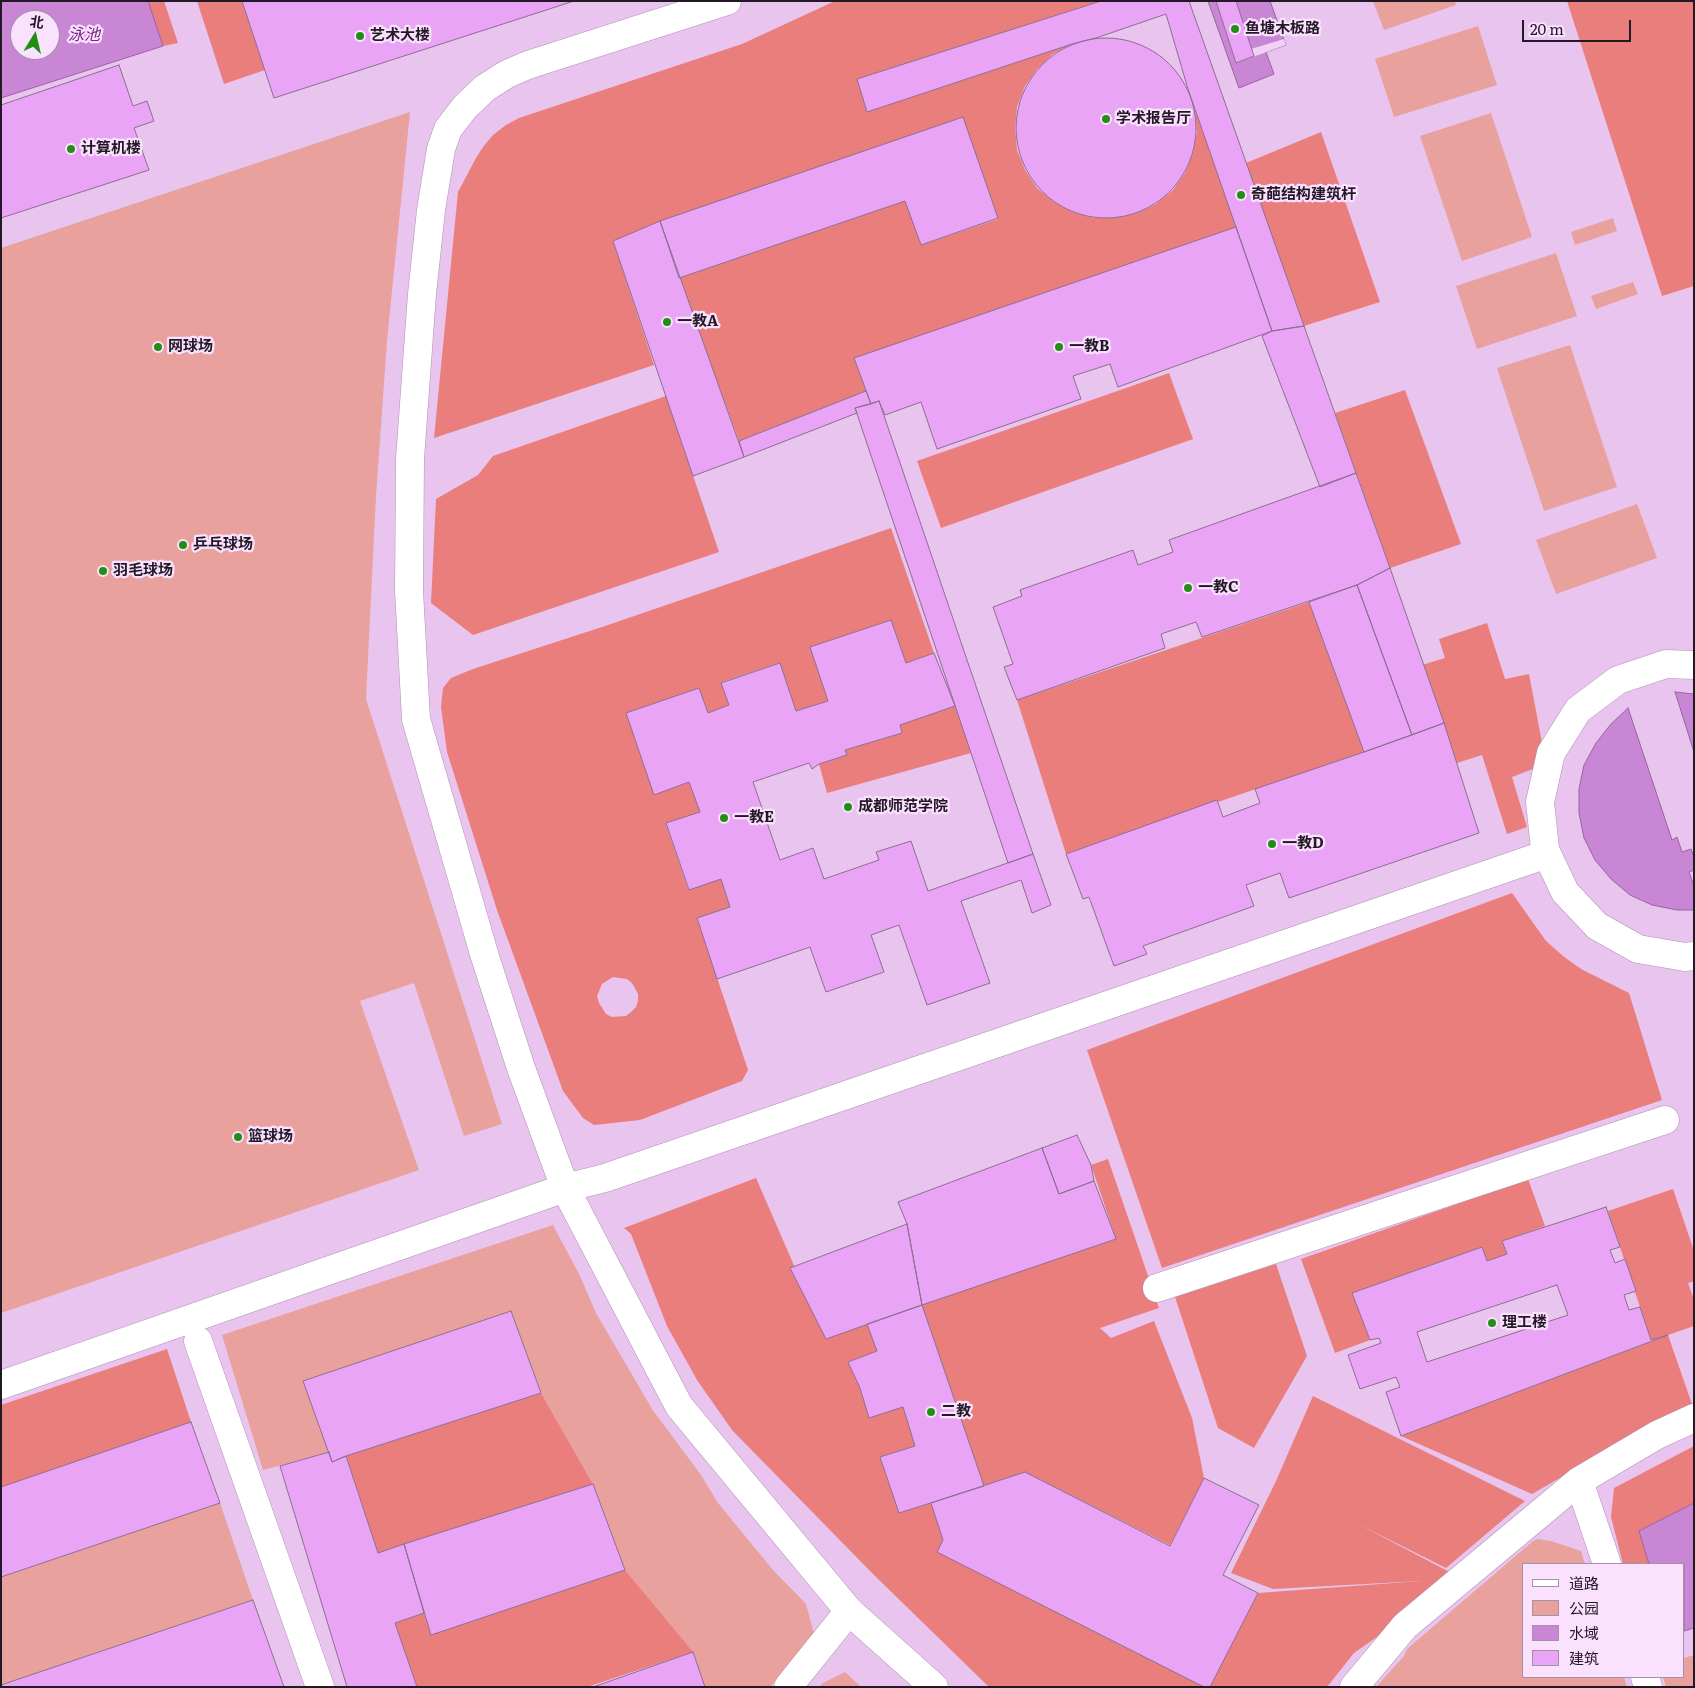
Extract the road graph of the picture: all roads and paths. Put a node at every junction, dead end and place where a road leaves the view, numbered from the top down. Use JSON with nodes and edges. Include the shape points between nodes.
{"nodes":[{"id":1,"x":727,"y":1,"type":"edge"},
{"id":2,"x":1694,"y":665,"type":"edge"},
{"id":3,"x":1547,"y":854,"type":"junction"},
{"id":4,"x":1694,"y":956,"type":"edge"},
{"id":5,"x":1665,"y":1120,"type":"dead end"},
{"id":6,"x":565,"y":1188,"type":"junction"},
{"id":7,"x":1157,"y":1288,"type":"dead end"},
{"id":8,"x":198,"y":1341,"type":"dead end"},
{"id":9,"x":1,"y":1385,"type":"edge"},
{"id":10,"x":1694,"y":1418,"type":"edge"},
{"id":11,"x":1579,"y":1481,"type":"junction"},
{"id":12,"x":1607,"y":1563,"type":"edge"},
{"id":13,"x":850,"y":1611,"type":"junction"},
{"id":14,"x":320,"y":1687,"type":"edge"},
{"id":15,"x":788,"y":1687,"type":"edge"},
{"id":16,"x":934,"y":1687,"type":"edge"},
{"id":17,"x":1354,"y":1687,"type":"edge"}],
"edges":[{"from":1,"to":6,"type":"street","via":[[528,65],[485,88],[448,130],[441,149],[431,210],[410,459],[409,591],[416,719],[491,975]]},
{"from":2,"to":3,"type":"street","via":[[1666,664],[1618,680],[1578,710],[1551,753],[1540,802]]},
{"from":3,"to":4,"type":"street","via":[[1565,892],[1597,926],[1638,949]]},
{"from":3,"to":6,"type":"street","via":[[605,1178]]},
{"from":5,"to":7,"type":"street"},
{"from":6,"to":9,"type":"street"},
{"from":6,"to":13,"type":"street","via":[[680,1406]]},
{"from":8,"to":14,"type":"street"},
{"from":10,"to":11,"type":"street","via":[[1657,1435]]},
{"from":11,"to":12,"type":"street"},
{"from":11,"to":17,"type":"street","via":[[1405,1626]]},
{"from":13,"to":15,"type":"street"},
{"from":13,"to":16,"type":"street"}]}
